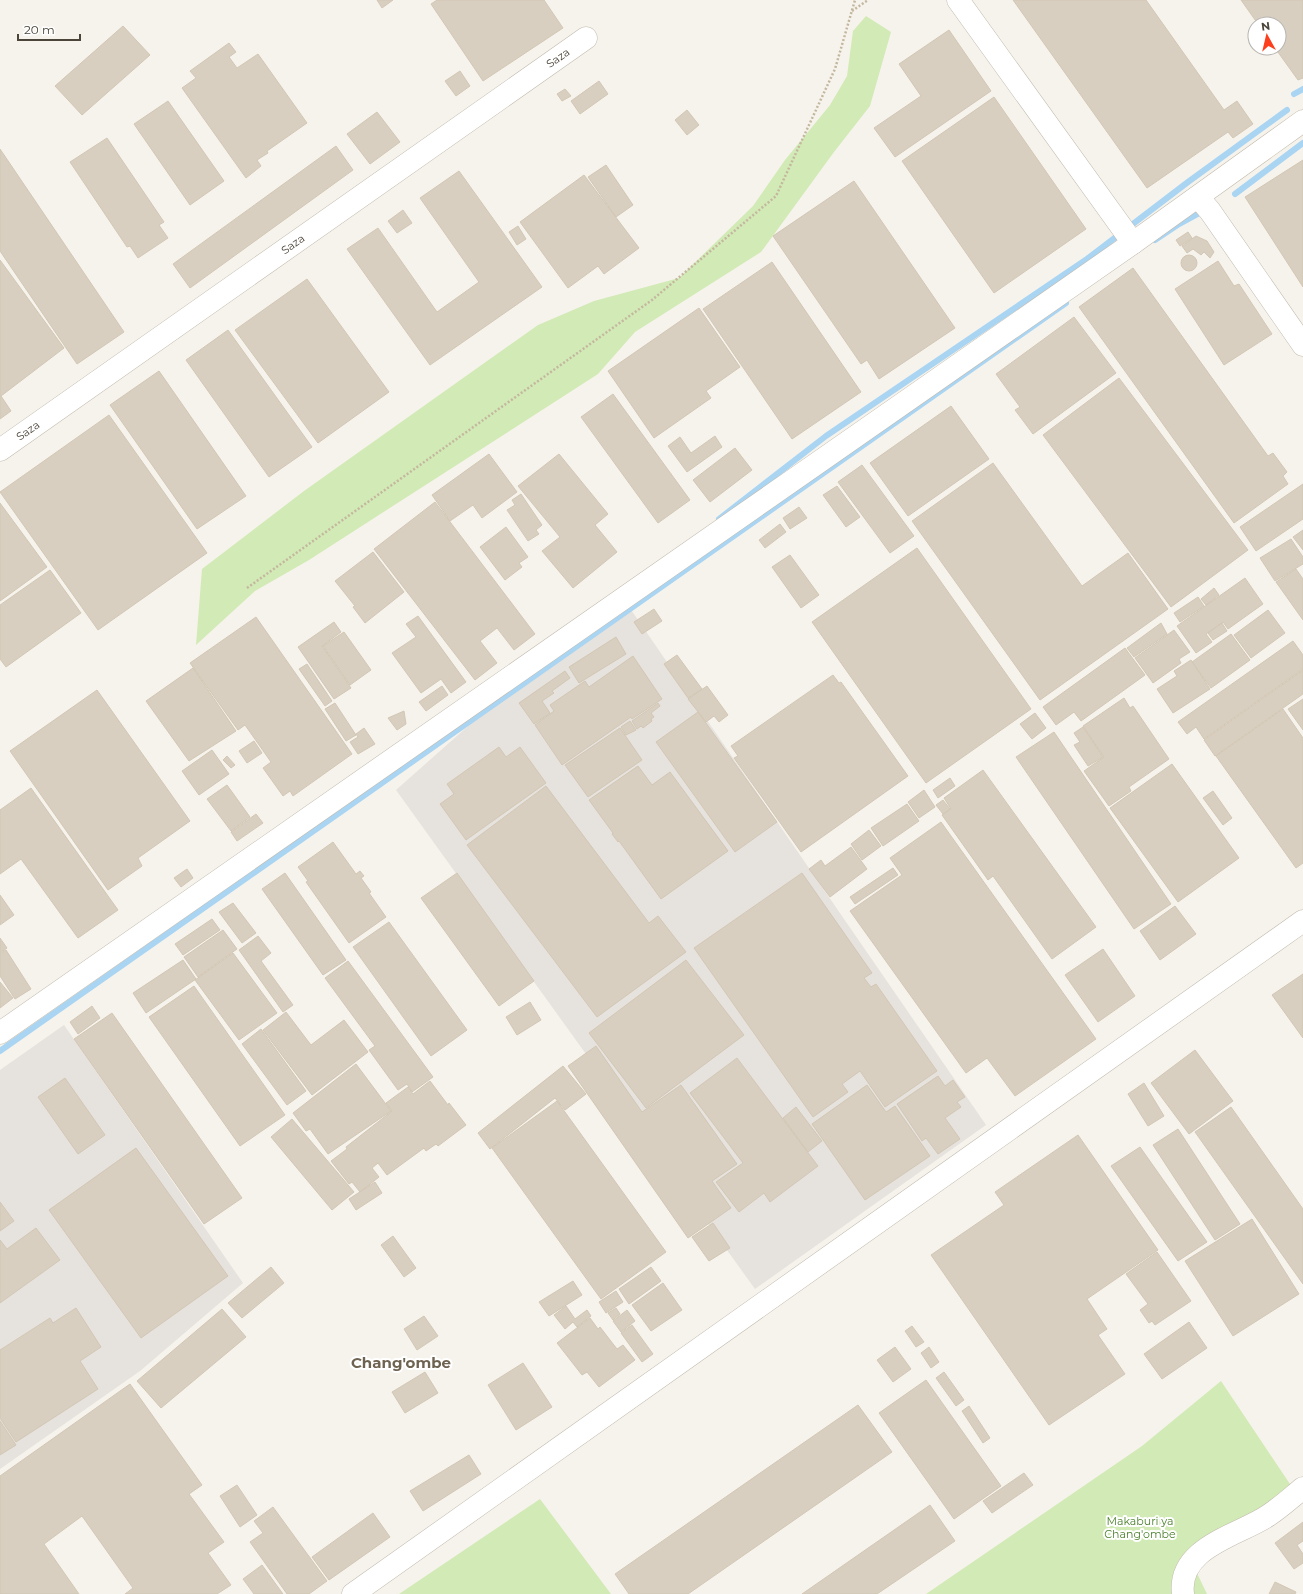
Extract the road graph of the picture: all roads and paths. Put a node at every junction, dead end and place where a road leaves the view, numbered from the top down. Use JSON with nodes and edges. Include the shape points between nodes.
{"nodes":[{"id":1,"x":855,"y":0,"type":"edge"},
{"id":2,"x":868,"y":0,"type":"edge"},
{"id":3,"x":959,"y":0,"type":"edge"},
{"id":4,"x":852,"y":11,"type":"junction"},
{"id":5,"x":586,"y":38,"type":"dead end"},
{"id":6,"x":1303,"y":121,"type":"edge"},
{"id":7,"x":1198,"y":197,"type":"junction"},
{"id":8,"x":1130,"y":240,"type":"junction"},
{"id":9,"x":1303,"y":345,"type":"edge"},
{"id":10,"x":0,"y":450,"type":"edge"},
{"id":11,"x":247,"y":588,"type":"dead end"},
{"id":12,"x":1303,"y":922,"type":"edge"},
{"id":13,"x":0,"y":1033,"type":"edge"},
{"id":14,"x":1303,"y":1488,"type":"edge"},
{"id":15,"x":353,"y":1594,"type":"edge"},
{"id":16,"x":1183,"y":1594,"type":"edge"}],
"edges":[{"from":1,"to":4,"type":"path"},
{"from":2,"to":4,"type":"path"},
{"from":3,"to":8,"type":"street"},
{"from":4,"to":11,"type":"path","via":[[835,69],[776,196],[652,300]]},
{"from":5,"to":10,"type":"street","name":"Saza"},
{"from":6,"to":7,"type":"street"},
{"from":7,"to":8,"type":"street"},
{"from":7,"to":9,"type":"street"},
{"from":8,"to":13,"type":"street"},
{"from":12,"to":15,"type":"street"},
{"from":14,"to":16,"type":"street","via":[[1269,1515],[1205,1548],[1184,1575]]}]}
